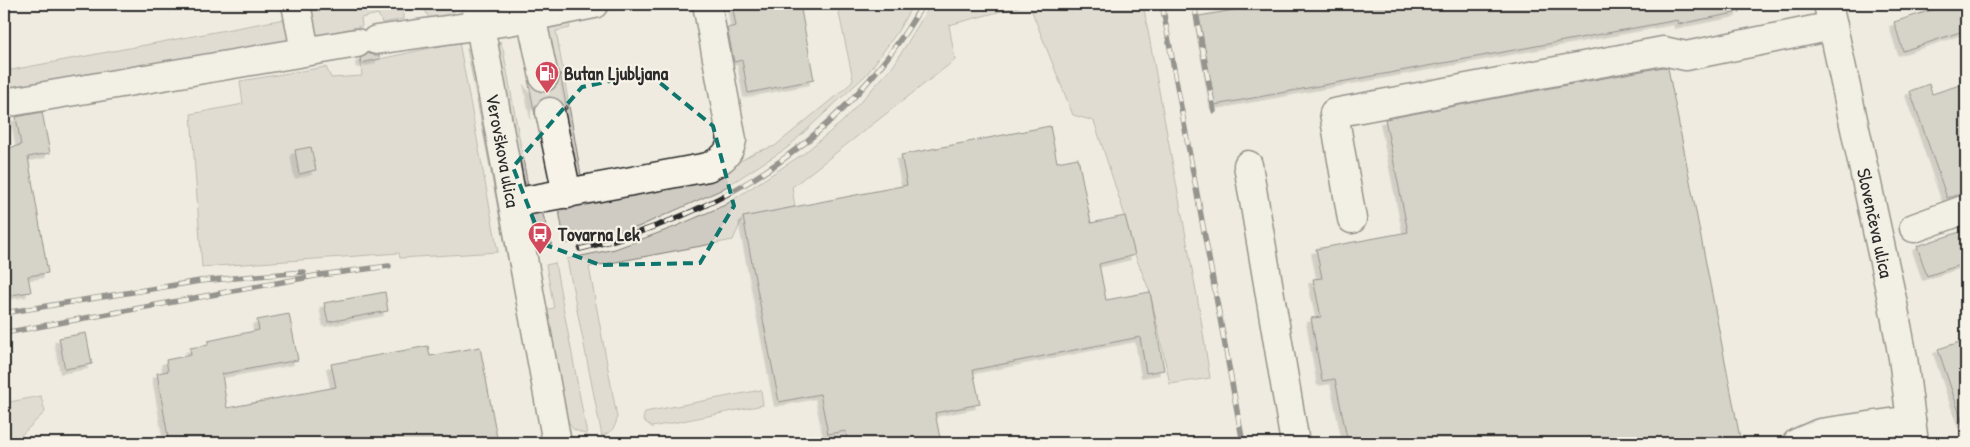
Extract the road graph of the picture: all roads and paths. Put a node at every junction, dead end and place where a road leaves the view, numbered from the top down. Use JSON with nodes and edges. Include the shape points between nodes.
{"nodes":[{"id":1,"x":296,"y":4,"type":"edge"},
{"id":2,"x":594,"y":4,"type":"edge"},
{"id":3,"x":707,"y":4,"type":"edge"},
{"id":4,"x":478,"y":14,"type":"edge"},
{"id":5,"x":1830,"y":15,"type":"edge"},
{"id":6,"x":531,"y":16,"type":"junction"},
{"id":7,"x":305,"y":51,"type":"junction"},
{"id":8,"x":544,"y":77,"type":"tunnel mouth"},
{"id":9,"x":4,"y":103,"type":"edge"},
{"id":10,"x":550,"y":112,"type":"tunnel mouth"},
{"id":11,"x":1248,"y":165,"type":"dead end"},
{"id":12,"x":567,"y":194,"type":"junction"},
{"id":13,"x":513,"y":203,"type":"junction"},
{"id":14,"x":1966,"y":209,"type":"edge"},
{"id":15,"x":1352,"y":219,"type":"dead end"},
{"id":16,"x":1914,"y":228,"type":"dead end"},
{"id":17,"x":1912,"y":431,"type":"edge"},
{"id":18,"x":557,"y":443,"type":"edge"},
{"id":19,"x":1295,"y":443,"type":"edge"},
{"id":20,"x":1797,"y":443,"type":"edge"}],
"edges":[{"from":1,"to":7,"type":"street"},
{"from":2,"to":6,"type":"street"},
{"from":3,"to":12,"type":"street","via":[[732,140],[726,157],[708,167]]},
{"from":4,"to":6,"type":"street"},
{"from":4,"to":7,"type":"street","via":[[366,41]]},
{"from":4,"to":13,"type":"street","name":"Verovškova ulica"},
{"from":5,"to":15,"type":"street","via":[[1686,56],[1663,51],[1334,113]]},
{"from":5,"to":17,"type":"street","name":"Slovenčeva ulica","via":[[1893,304]]},
{"from":6,"to":8,"type":"street"},
{"from":7,"to":9,"type":"street"},
{"from":10,"to":12,"type":"street"},
{"from":11,"to":19,"type":"street"},
{"from":12,"to":13,"type":"street"},
{"from":13,"to":18,"type":"street","name":"Verovškova ulica"},
{"from":14,"to":16,"type":"street"},
{"from":17,"to":20,"type":"street","via":[[1820,433]]}]}
